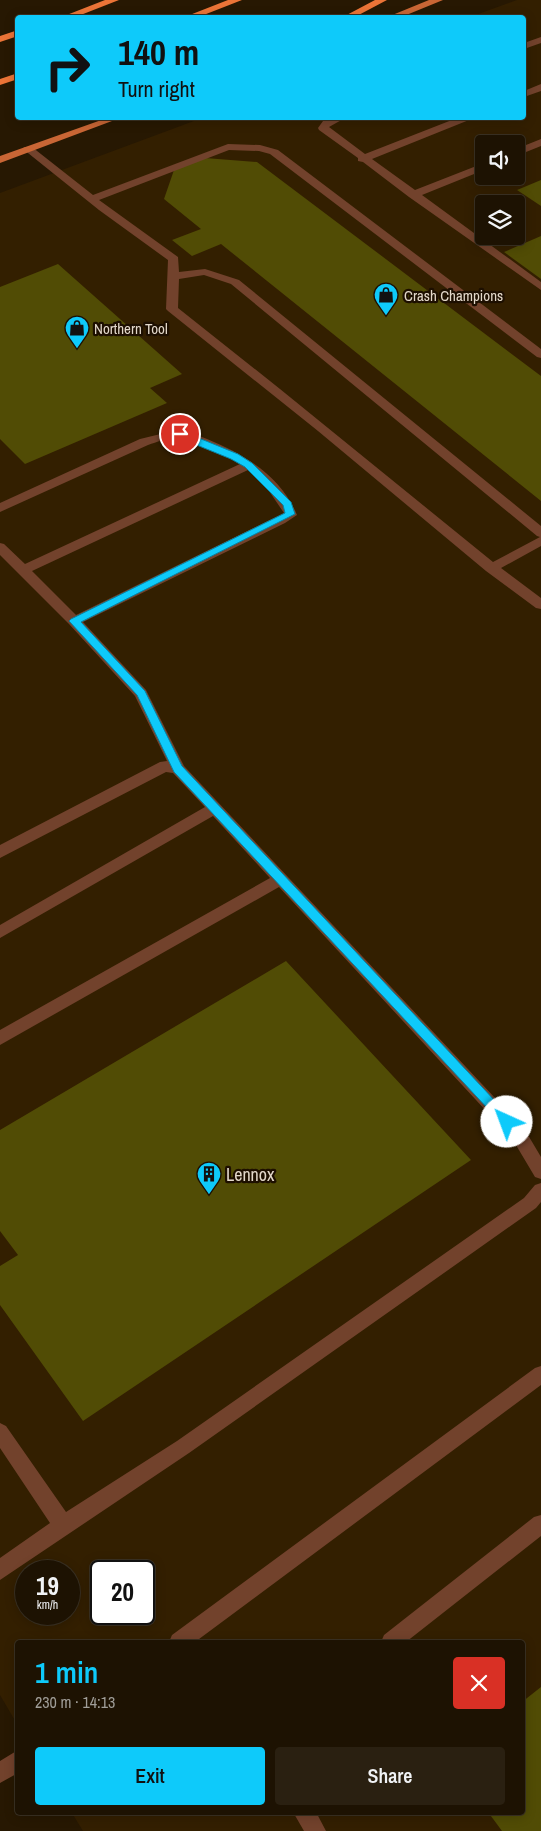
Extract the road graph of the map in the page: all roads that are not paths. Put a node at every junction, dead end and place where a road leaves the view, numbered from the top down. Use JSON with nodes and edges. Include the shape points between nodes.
{"nodes":[{"id":1,"x":114,"y":0,"type":"edge"},
{"id":2,"x":237,"y":0,"type":"edge"},
{"id":3,"x":382,"y":0,"type":"edge"},
{"id":4,"x":438,"y":0,"type":"edge"},
{"id":5,"x":72,"y":15,"type":"edge"},
{"id":6,"x":194,"y":15,"type":"edge"},
{"id":7,"x":351,"y":15,"type":"edge"},
{"id":8,"x":398,"y":15,"type":"edge"},
{"id":9,"x":15,"y":34,"type":"edge"},
{"id":10,"x":0,"y":39,"type":"edge"},
{"id":11,"x":541,"y":40,"type":"edge"},
{"id":12,"x":526,"y":45,"type":"edge"},
{"id":13,"x":15,"y":77,"type":"edge"},
{"id":14,"x":0,"y":82,"type":"edge"},
{"id":15,"x":541,"y":87,"type":"edge"},
{"id":16,"x":526,"y":93,"type":"edge"},
{"id":17,"x":110,"y":120,"type":"edge"},
{"id":18,"x":335,"y":120,"type":"edge"},
{"id":19,"x":460,"y":120,"type":"edge"},
{"id":20,"x":541,"y":142,"type":"edge"},
{"id":21,"x":525,"y":149,"type":"edge"},
{"id":22,"x":28,"y":150,"type":"junction"},
{"id":23,"x":362,"y":159,"type":"junction"},
{"id":24,"x":0,"y":160,"type":"edge"},
{"id":25,"x":475,"y":170,"type":"edge"},
{"id":26,"x":413,"y":195,"type":"junction"},
{"id":27,"x":92,"y":199,"type":"junction"},
{"id":28,"x":174,"y":276,"type":"junction"},
{"id":29,"x":541,"y":287,"type":"edge"},
{"id":30,"x":541,"y":355,"type":"edge"},
{"id":31,"x":249,"y":465,"type":"junction"},
{"id":32,"x":0,"y":508,"type":"edge"},
{"id":33,"x":541,"y":533,"type":"edge"},
{"id":34,"x":541,"y":541,"type":"edge"},
{"id":35,"x":0,"y":547,"type":"edge"},
{"id":36,"x":491,"y":568,"type":"junction"},
{"id":37,"x":23,"y":570,"type":"junction"},
{"id":38,"x":541,"y":605,"type":"edge"},
{"id":39,"x":74,"y":621,"type":"junction"},
{"id":40,"x":178,"y":769,"type":"junction"},
{"id":41,"x":214,"y":808,"type":"junction"},
{"id":42,"x":0,"y":852,"type":"edge"},
{"id":43,"x":280,"y":879,"type":"junction"},
{"id":44,"x":0,"y":932,"type":"edge"},
{"id":45,"x":0,"y":1038,"type":"edge"},
{"id":46,"x":541,"y":1172,"type":"edge"},
{"id":47,"x":541,"y":1190,"type":"edge"},
{"id":48,"x":541,"y":1374,"type":"edge"},
{"id":49,"x":0,"y":1432,"type":"edge"},
{"id":50,"x":541,"y":1524,"type":"edge"},
{"id":51,"x":63,"y":1525,"type":"junction"},
{"id":52,"x":0,"y":1570,"type":"edge"},
{"id":53,"x":186,"y":1640,"type":"edge"},
{"id":54,"x":394,"y":1640,"type":"edge"},
{"id":55,"x":15,"y":1762,"type":"edge"},
{"id":56,"x":0,"y":1773,"type":"edge"},
{"id":57,"x":305,"y":1815,"type":"edge"},
{"id":58,"x":316,"y":1831,"type":"edge"}],
"edges":[{"from":1,"to":5,"type":"highway"},
{"from":2,"to":6,"type":"highway"},
{"from":3,"to":7,"type":"highway"},
{"from":4,"to":8,"type":"main road"},
{"from":9,"to":10,"type":"highway"},
{"from":11,"to":12,"type":"lane"},
{"from":13,"to":14,"type":"highway"},
{"from":15,"to":16,"type":"lane"},
{"from":17,"to":22,"type":"main road"},
{"from":18,"to":23,"type":"lane","via":[[323,128]]},
{"from":19,"to":23,"type":"lane"},
{"from":20,"to":21,"type":"lane"},
{"from":22,"to":24,"type":"main road"},
{"from":22,"to":27,"type":"lane"},
{"from":23,"to":26,"type":"lane"},
{"from":25,"to":26,"type":"lane"},
{"from":26,"to":29,"type":"lane"},
{"from":27,"to":28,"type":"lane","via":[[174,259]]},
{"from":27,"to":30,"type":"lane","via":[[228,148],[260,148],[274,152]]},
{"from":28,"to":33,"type":"lane","via":[[205,272],[235,282]]},
{"from":28,"to":36,"type":"lane","via":[[172,309]]},
{"from":31,"to":32,"type":"lane","via":[[180,434],[162,436]]},
{"from":31,"to":37,"type":"lane"},
{"from":31,"to":39,"type":"lane","via":[[287,504],[291,514]]},
{"from":34,"to":36,"type":"lane"},
{"from":35,"to":37,"type":"lane"},
{"from":36,"to":38,"type":"lane"},
{"from":37,"to":39,"type":"lane"},
{"from":39,"to":40,"type":"lane","via":[[141,693]]},
{"from":40,"to":41,"type":"lane"},
{"from":40,"to":42,"type":"lane","via":[[165,766]]},
{"from":41,"to":43,"type":"lane"},
{"from":41,"to":44,"type":"lane"},
{"from":43,"to":45,"type":"lane"},
{"from":43,"to":46,"type":"lane","via":[[519,1135]]},
{"from":47,"to":51,"type":"lane","via":[[530,1203],[183,1447]]},
{"from":48,"to":53,"type":"lane"},
{"from":49,"to":51,"type":"lane"},
{"from":50,"to":54,"type":"lane"},
{"from":51,"to":52,"type":"lane"},
{"from":55,"to":56,"type":"lane"},
{"from":57,"to":58,"type":"lane"}]}
